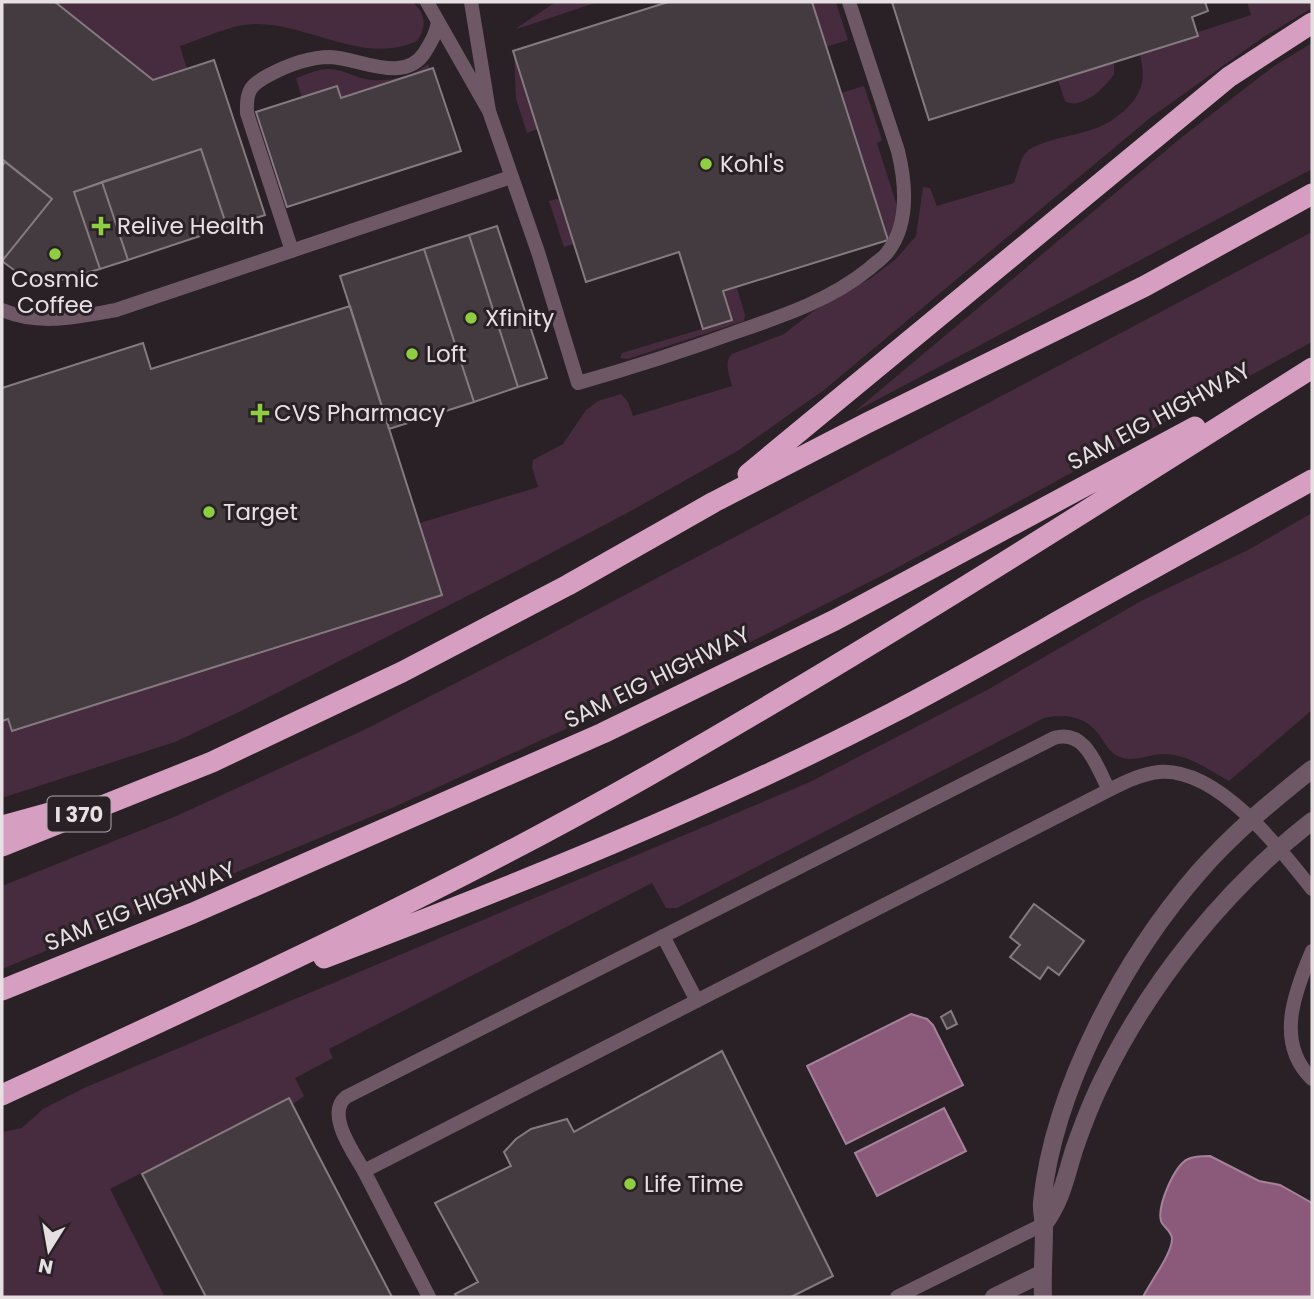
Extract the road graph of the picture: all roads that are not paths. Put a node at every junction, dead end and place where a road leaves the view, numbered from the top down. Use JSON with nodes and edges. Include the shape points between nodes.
{"nodes":[{"id":1,"x":427,"y":2,"type":"edge"},
{"id":2,"x":471,"y":2,"type":"edge"},
{"id":3,"x":849,"y":2,"type":"edge"},
{"id":4,"x":438,"y":22,"type":"junction"},
{"id":5,"x":1312,"y":23,"type":"edge"},
{"id":6,"x":489,"y":111,"type":"junction"},
{"id":7,"x":511,"y":177,"type":"junction"},
{"id":8,"x":1312,"y":194,"type":"edge"},
{"id":9,"x":292,"y":251,"type":"junction"},
{"id":10,"x":2,"y":310,"type":"edge"},
{"id":11,"x":1312,"y":366,"type":"edge"},
{"id":12,"x":1312,"y":480,"type":"edge"},
{"id":13,"x":714,"y":502,"type":"junction"},
{"id":14,"x":1312,"y":769,"type":"edge"},
{"id":15,"x":157,"y":783,"type":"junction"},
{"id":16,"x":1109,"y":790,"type":"junction"},
{"id":17,"x":1250,"y":819,"type":"junction"},
{"id":18,"x":1312,"y":821,"type":"edge"},
{"id":19,"x":2,"y":826,"type":"edge"},
{"id":20,"x":2,"y":845,"type":"edge"},
{"id":21,"x":1279,"y":846,"type":"junction"},
{"id":22,"x":1312,"y":889,"type":"edge"},
{"id":23,"x":663,"y":936,"type":"junction"},
{"id":24,"x":1312,"y":951,"type":"edge"},
{"id":25,"x":2,"y":990,"type":"edge"},
{"id":26,"x":697,"y":1001,"type":"junction"},
{"id":27,"x":185,"y":1011,"type":"junction"},
{"id":28,"x":1312,"y":1079,"type":"edge"},
{"id":29,"x":2,"y":1095,"type":"edge"},
{"id":30,"x":364,"y":1171,"type":"junction"},
{"id":31,"x":1044,"y":1224,"type":"junction"},
{"id":32,"x":1043,"y":1273,"type":"junction"},
{"id":33,"x":429,"y":1297,"type":"edge"},
{"id":34,"x":897,"y":1297,"type":"edge"},
{"id":35,"x":994,"y":1297,"type":"edge"},
{"id":36,"x":1043,"y":1297,"type":"edge"}],
"edges":[{"from":1,"to":4,"type":"lane"},
{"from":2,"to":6,"type":"lane"},
{"from":3,"to":7,"type":"lane","via":[[904,176],[905,200],[886,254],[818,302],[652,362],[578,383]]},
{"from":4,"to":6,"type":"lane"},
{"from":4,"to":9,"type":"lane","via":[[432,42],[409,66],[390,69],[341,58],[315,58],[254,83],[247,113]]},
{"from":5,"to":13,"type":"highway","via":[[1229,77]]},
{"from":6,"to":7,"type":"lane"},
{"from":7,"to":9,"type":"lane"},
{"from":8,"to":13,"type":"highway","via":[[1145,286]]},
{"from":9,"to":10,"type":"lane","via":[[116,310],[45,320]]},
{"from":11,"to":25,"type":"highway","name":"SAM EIG HIGHWAY","via":[[835,620],[603,733],[193,914]]},
{"from":11,"to":27,"type":"highway","via":[[971,584],[644,778],[387,913]]},
{"from":12,"to":27,"type":"highway","via":[[940,687],[801,758],[436,916]]},
{"from":13,"to":15,"type":"highway","via":[[402,671],[212,762]]},
{"from":14,"to":17,"type":"street"},
{"from":15,"to":19,"type":"highway"},
{"from":15,"to":20,"type":"highway","number":"I 370"},
{"from":16,"to":17,"type":"lane","via":[[1143,775],[1182,775],[1222,795]]},
{"from":16,"to":23,"type":"lane","via":[[1086,747],[1063,735]]},
{"from":16,"to":26,"type":"lane"},
{"from":17,"to":21,"type":"lane"},
{"from":17,"to":31,"type":"street","via":[[1199,872],[1154,929],[1105,1009],[1076,1072],[1053,1144],[1041,1205]]},
{"from":18,"to":21,"type":"street"},
{"from":21,"to":22,"type":"lane"},
{"from":21,"to":31,"type":"street","via":[[1231,893],[1134,1025],[1102,1080],[1055,1209]]},
{"from":23,"to":26,"type":"lane"},
{"from":23,"to":30,"type":"lane","via":[[346,1097],[337,1120]]},
{"from":24,"to":28,"type":"lane","via":[[1296,995],[1290,1030],[1294,1054]]},
{"from":26,"to":30,"type":"lane"},
{"from":27,"to":29,"type":"highway"},
{"from":30,"to":33,"type":"lane"},
{"from":31,"to":32,"type":"street"},
{"from":31,"to":34,"type":"lane"},
{"from":32,"to":35,"type":"street"},
{"from":32,"to":36,"type":"street"}]}
